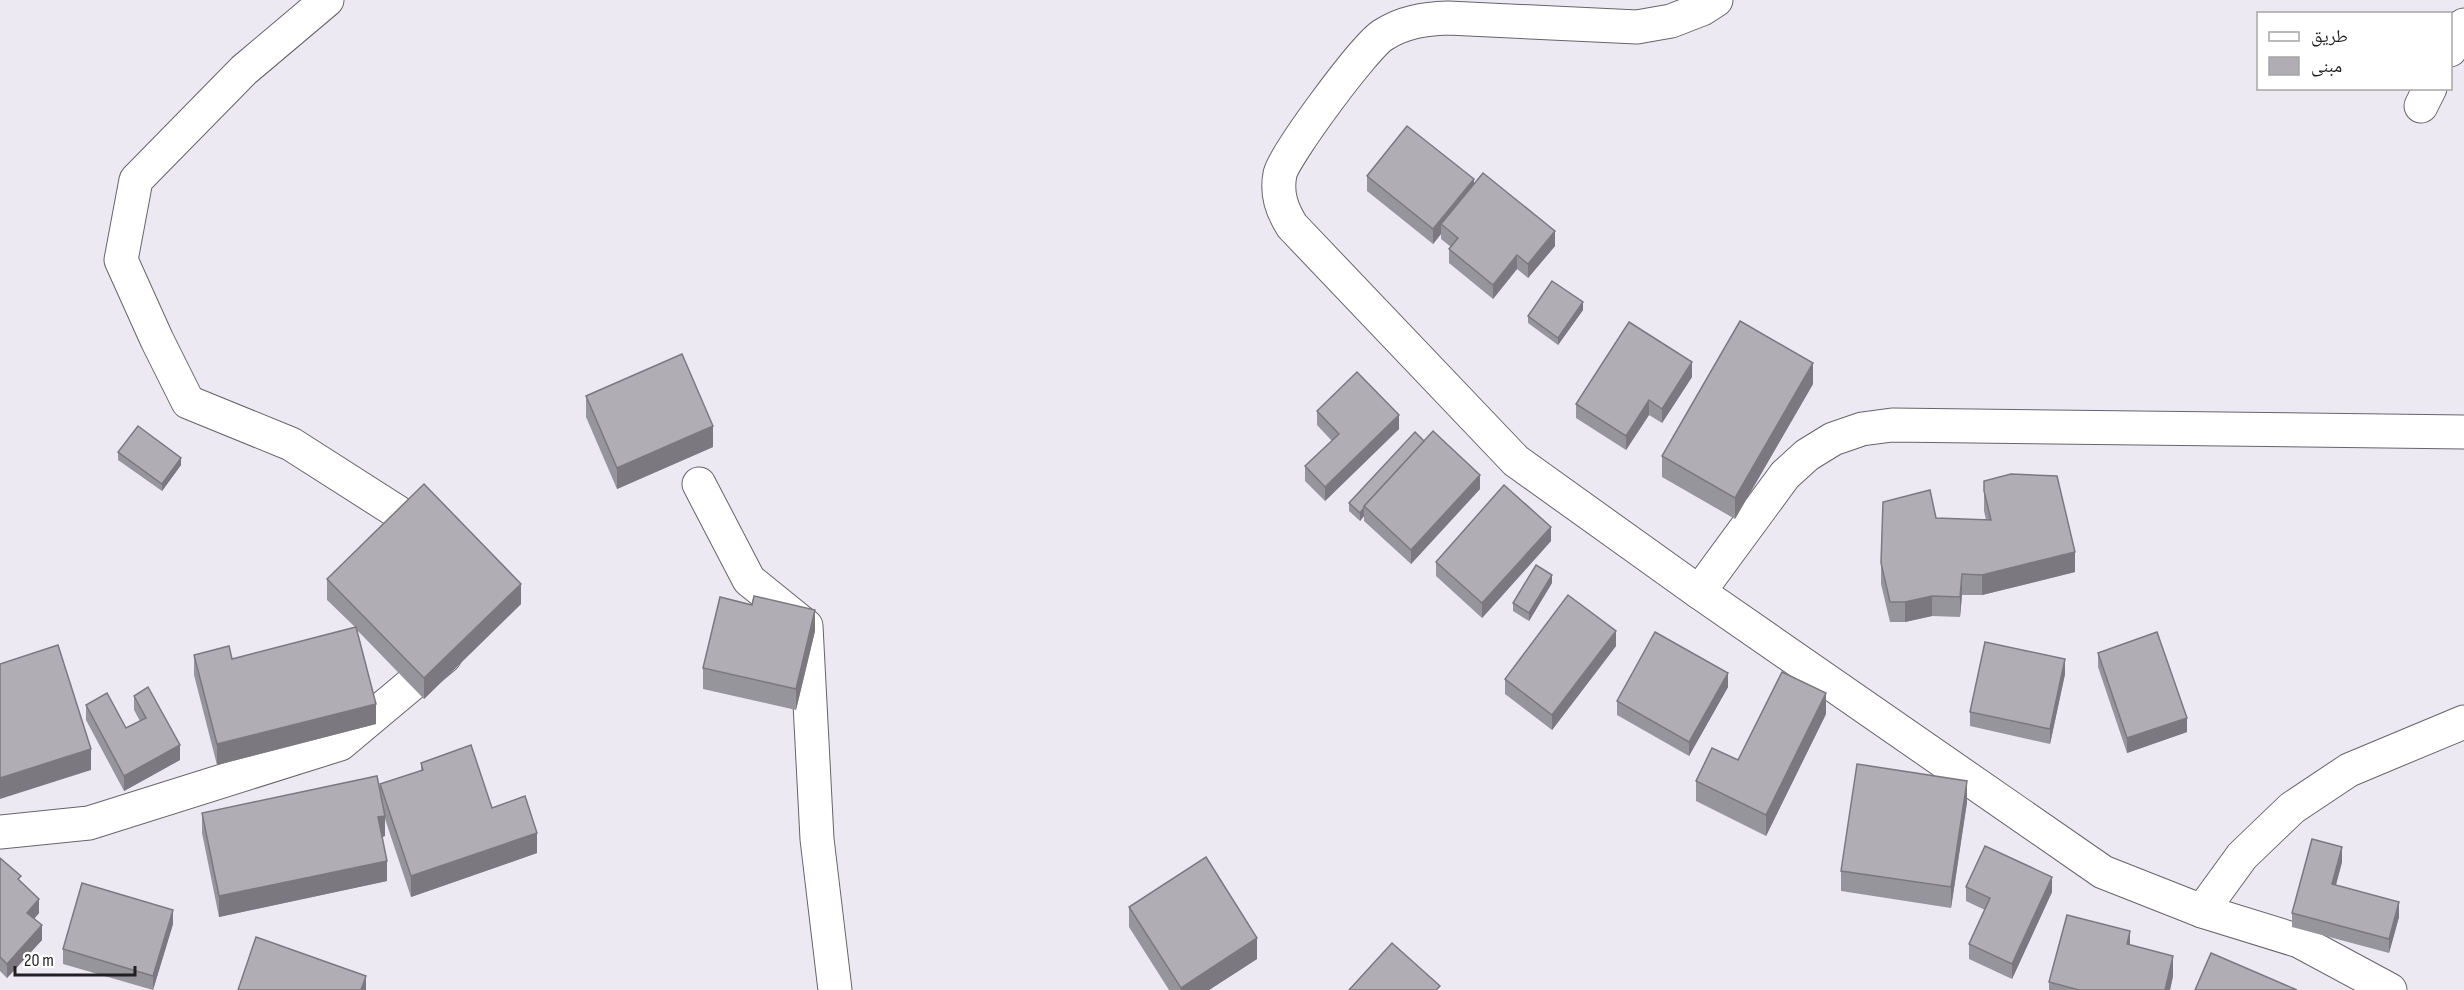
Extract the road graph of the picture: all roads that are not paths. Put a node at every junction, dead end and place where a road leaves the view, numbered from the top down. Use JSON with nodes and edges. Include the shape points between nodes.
{"nodes":[{"id":1,"x":327,"y":0,"type":"edge"},
{"id":2,"x":1716,"y":0,"type":"edge"},
{"id":3,"x":2464,"y":25,"type":"edge"},
{"id":4,"x":2452,"y":48,"type":"edge"},
{"id":5,"x":2464,"y":432,"type":"edge"},
{"id":6,"x":699,"y":484,"type":"dead end"},
{"id":7,"x":445,"y":560,"type":"edge"},
{"id":8,"x":1699,"y":592,"type":"junction"},
{"id":9,"x":451,"y":622,"type":"edge"},
{"id":10,"x":2464,"y":722,"type":"edge"},
{"id":11,"x":0,"y":832,"type":"edge"},
{"id":12,"x":2202,"y":912,"type":"junction"},
{"id":13,"x":835,"y":990,"type":"edge"},
{"id":14,"x":2390,"y":990,"type":"edge"}],
"edges":[{"from":1,"to":7,"type":"street","via":[[244,70],[136,180],[121,260],[188,402],[291,444],[421,527]]},
{"from":2,"to":8,"type":"street","via":[[1671,21],[1637,27],[1448,18],[1401,25],[1380,36],[1363,52],[1284,161],[1279,188],[1280,202],[1292,226],[1516,462]]},
{"from":3,"to":4,"type":"street"},
{"from":5,"to":8,"type":"street","via":[[1892,425],[1862,429],[1816,449],[1785,475]]},
{"from":6,"to":13,"type":"street","via":[[749,580],[806,626],[817,839]]},
{"from":8,"to":12,"type":"street","via":[[2103,872]]},
{"from":9,"to":11,"type":"street","via":[[446,655],[340,744],[89,823]]},
{"from":10,"to":12,"type":"street","via":[[2349,770],[2292,808],[2242,856]]},
{"from":12,"to":14,"type":"street","via":[[2299,941]]}]}
